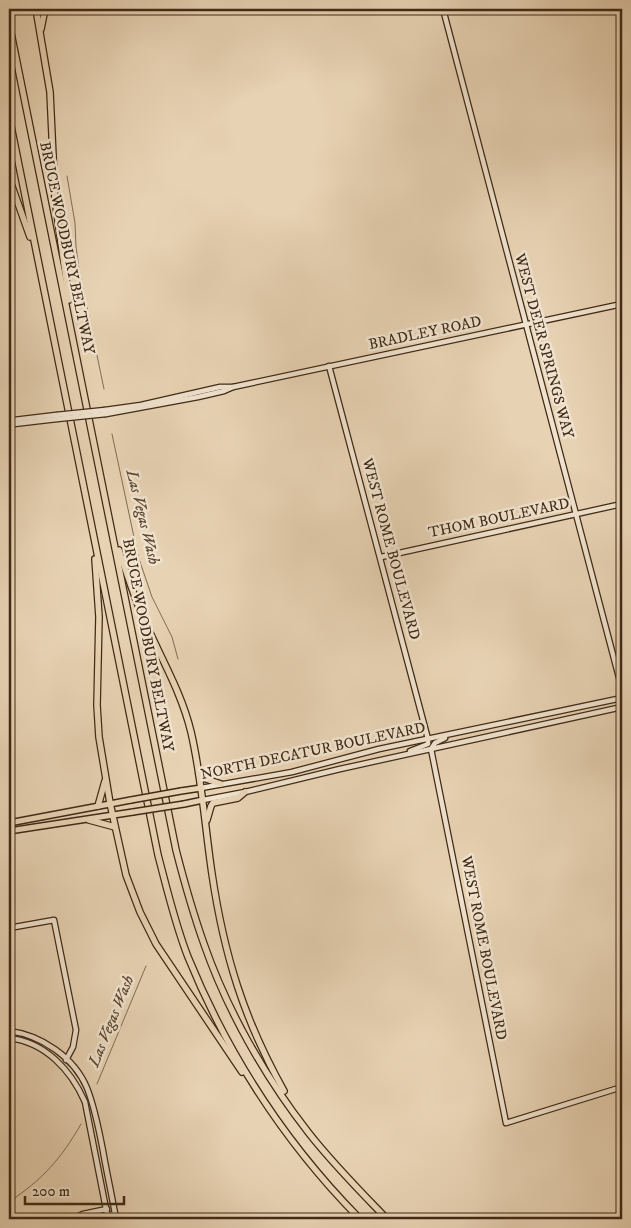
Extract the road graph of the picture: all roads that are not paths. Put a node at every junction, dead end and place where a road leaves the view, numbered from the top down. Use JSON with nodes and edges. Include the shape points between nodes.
{"nodes":[{"id":1,"x":25,"y":9,"type":"edge"},
{"id":2,"x":36,"y":9,"type":"edge"},
{"id":3,"x":45,"y":9,"type":"edge"},
{"id":4,"x":443,"y":9,"type":"edge"},
{"id":5,"x":9,"y":12,"type":"edge"},
{"id":6,"x":9,"y":23,"type":"edge"},
{"id":7,"x":41,"y":34,"type":"junction"},
{"id":8,"x":9,"y":116,"type":"edge"},
{"id":9,"x":9,"y":178,"type":"edge"},
{"id":10,"x":42,"y":280,"type":"junction"},
{"id":11,"x":622,"y":304,"type":"edge"},
{"id":12,"x":527,"y":324,"type":"junction"},
{"id":13,"x":76,"y":350,"type":"junction"},
{"id":14,"x":329,"y":366,"type":"junction"},
{"id":15,"x":9,"y":423,"type":"edge"},
{"id":16,"x":622,"y":504,"type":"edge"},
{"id":17,"x":575,"y":514,"type":"junction"},
{"id":18,"x":109,"y":519,"type":"junction"},
{"id":19,"x":93,"y":532,"type":"junction"},
{"id":20,"x":381,"y":557,"type":"junction"},
{"id":21,"x":622,"y":689,"type":"edge"},
{"id":22,"x":622,"y":698,"type":"edge"},
{"id":23,"x":622,"y":707,"type":"edge"},
{"id":24,"x":452,"y":734,"type":"junction"},
{"id":25,"x":428,"y":739,"type":"junction"},
{"id":26,"x":379,"y":749,"type":"junction"},
{"id":27,"x":431,"y":749,"type":"junction"},
{"id":28,"x":372,"y":752,"type":"junction"},
{"id":29,"x":402,"y":755,"type":"junction"},
{"id":30,"x":380,"y":760,"type":"junction"},
{"id":31,"x":373,"y":761,"type":"junction"},
{"id":32,"x":199,"y":774,"type":"junction"},
{"id":33,"x":106,"y":779,"type":"junction"},
{"id":34,"x":221,"y":784,"type":"junction"},
{"id":35,"x":201,"y":788,"type":"junction"},
{"id":36,"x":245,"y":792,"type":"junction"},
{"id":37,"x":203,"y":800,"type":"junction"},
{"id":38,"x":110,"y":804,"type":"junction"},
{"id":39,"x":98,"y":806,"type":"junction"},
{"id":40,"x":112,"y":816,"type":"junction"},
{"id":41,"x":89,"y":820,"type":"junction"},
{"id":42,"x":9,"y":824,"type":"edge"},
{"id":43,"x":206,"y":825,"type":"junction"},
{"id":44,"x":115,"y":827,"type":"junction"},
{"id":45,"x":9,"y":831,"type":"edge"},
{"id":46,"x":9,"y":928,"type":"edge"},
{"id":47,"x":9,"y":1031,"type":"edge"},
{"id":48,"x":9,"y":1038,"type":"edge"},
{"id":49,"x":66,"y":1059,"type":"junction"},
{"id":50,"x":62,"y":1065,"type":"junction"},
{"id":51,"x":622,"y":1087,"type":"edge"},
{"id":52,"x":268,"y":1107,"type":"junction"},
{"id":53,"x":308,"y":1132,"type":"junction"},
{"id":54,"x":114,"y":1208,"type":"junction"},
{"id":55,"x":107,"y":1215,"type":"edge"},
{"id":56,"x":116,"y":1217,"type":"edge"},
{"id":57,"x":73,"y":1219,"type":"edge"},
{"id":58,"x":84,"y":1219,"type":"edge"},
{"id":59,"x":360,"y":1219,"type":"edge"},
{"id":60,"x":387,"y":1219,"type":"edge"}],
"edges":[{"from":1,"to":5,"type":"street"},
{"from":2,"to":7,"type":"highway"},
{"from":3,"to":7,"type":"highway"},
{"from":4,"to":12,"type":"street","name":"WEST DEER SPRINGS WAY"},
{"from":6,"to":13,"type":"highway","name":"BRUCE WOODBURY BELTWAY"},
{"from":7,"to":13,"type":"highway","via":[[50,92],[58,228]]},
{"from":8,"to":10,"type":"highway","name":"BRUCE WOODBURY BELTWAY"},
{"from":9,"to":10,"type":"highway"},
{"from":10,"to":19,"type":"highway","name":"BRUCE WOODBURY BELTWAY"},
{"from":11,"to":12,"type":"street","name":"BRADLEY ROAD"},
{"from":12,"to":14,"type":"street","name":"BRADLEY ROAD"},
{"from":12,"to":17,"type":"street","name":"WEST DEER SPRINGS WAY"},
{"from":13,"to":18,"type":"highway","name":"BRUCE WOODBURY BELTWAY"},
{"from":14,"to":15,"type":"street","name":"BRADLEY ROAD","bridge":true,"via":[[106,412]]},
{"from":14,"to":20,"type":"street","name":"WEST ROME BOULEVARD"},
{"from":16,"to":17,"type":"street","name":"THOM BOULEVARD"},
{"from":17,"to":20,"type":"street","name":"THOM BOULEVARD"},
{"from":17,"to":21,"type":"street","name":"WEST DEER SPRINGS WAY"},
{"from":18,"to":32,"type":"highway","via":[[138,604],[184,707]]},
{"from":18,"to":53,"type":"highway","name":"BRUCE WOODBURY BELTWAY","via":[[176,850],[204,945],[246,1038]]},
{"from":19,"to":33,"type":"highway","via":[[99,617],[97,712]]},
{"from":19,"to":52,"type":"highway","name":"BRUCE WOODBURY BELTWAY","via":[[170,901],[209,1004]]},
{"from":20,"to":25,"type":"street","name":"WEST ROME BOULEVARD"},
{"from":22,"to":24,"type":"street","name":"NORTH DECATUR BOULEVARD"},
{"from":23,"to":27,"type":"street","name":"NORTH DECATUR BOULEVARD"},
{"from":24,"to":25,"type":"street","name":"NORTH DECATUR BOULEVARD"},
{"from":24,"to":27,"type":"street","via":[[435,743]]},
{"from":25,"to":26,"type":"street","name":"NORTH DECATUR BOULEVARD"},
{"from":25,"to":29,"type":"street","via":[[428,744]]},
{"from":26,"to":28,"type":"street","name":"NORTH DECATUR BOULEVARD"},
{"from":26,"to":30,"type":"street"},
{"from":27,"to":29,"type":"street","name":"NORTH DECATUR BOULEVARD"},
{"from":27,"to":51,"type":"street","name":"WEST ROME BOULEVARD","via":[[506,1123]]},
{"from":28,"to":31,"type":"street"},
{"from":28,"to":34,"type":"street","name":"NORTH DECATUR BOULEVARD","via":[[292,772]]},
{"from":29,"to":30,"type":"street","name":"NORTH DECATUR BOULEVARD"},
{"from":30,"to":31,"type":"street","name":"NORTH DECATUR BOULEVARD"},
{"from":31,"to":36,"type":"street","name":"NORTH DECATUR BOULEVARD"},
{"from":32,"to":34,"type":"highway"},
{"from":32,"to":35,"type":"highway"},
{"from":33,"to":38,"type":"highway"},
{"from":33,"to":39,"type":"highway"},
{"from":34,"to":35,"type":"street","name":"NORTH DECATUR BOULEVARD"},
{"from":35,"to":37,"type":"highway"},
{"from":35,"to":38,"type":"main road","name":"NORTH DECATUR BOULEVARD","bridge":true},
{"from":36,"to":37,"type":"street","name":"NORTH DECATUR BOULEVARD"},
{"from":36,"to":43,"type":"highway","via":[[238,798],[212,804]]},
{"from":37,"to":40,"type":"main road","name":"NORTH DECATUR BOULEVARD","bridge":true},
{"from":37,"to":43,"type":"highway"},
{"from":38,"to":39,"type":"main road","name":"NORTH DECATUR BOULEVARD"},
{"from":38,"to":40,"type":"highway"},
{"from":39,"to":42,"type":"main road","name":"NORTH DECATUR BOULEVARD"},
{"from":40,"to":41,"type":"main road","name":"NORTH DECATUR BOULEVARD"},
{"from":40,"to":44,"type":"highway"},
{"from":41,"to":44,"type":"highway"},
{"from":41,"to":45,"type":"main road","name":"NORTH DECATUR BOULEVARD"},
{"from":43,"to":53,"type":"highway","via":[[220,922],[237,990],[261,1049]]},
{"from":44,"to":52,"type":"highway","via":[[130,885],[151,936]]},
{"from":46,"to":49,"type":"street","via":[[54,920],[76,1030],[75,1043]]},
{"from":47,"to":49,"type":"street","via":[[44,1042]]},
{"from":48,"to":50,"type":"street","via":[[32,1045]]},
{"from":49,"to":50,"type":"street"},
{"from":49,"to":54,"type":"street","via":[[80,1075],[91,1098]]},
{"from":50,"to":55,"type":"street","via":[[85,1102]]},
{"from":52,"to":59,"type":"highway","name":"BRUCE WOODBURY BELTWAY","via":[[296,1147]]},
{"from":53,"to":60,"type":"highway","name":"BRUCE WOODBURY BELTWAY"},
{"from":54,"to":55,"type":"street"},
{"from":54,"to":56,"type":"street"},
{"from":55,"to":56,"type":"street"},
{"from":55,"to":57,"type":"street","via":[[83,1214]]},
{"from":55,"to":58,"type":"street"},
{"from":57,"to":58,"type":"street"}]}
